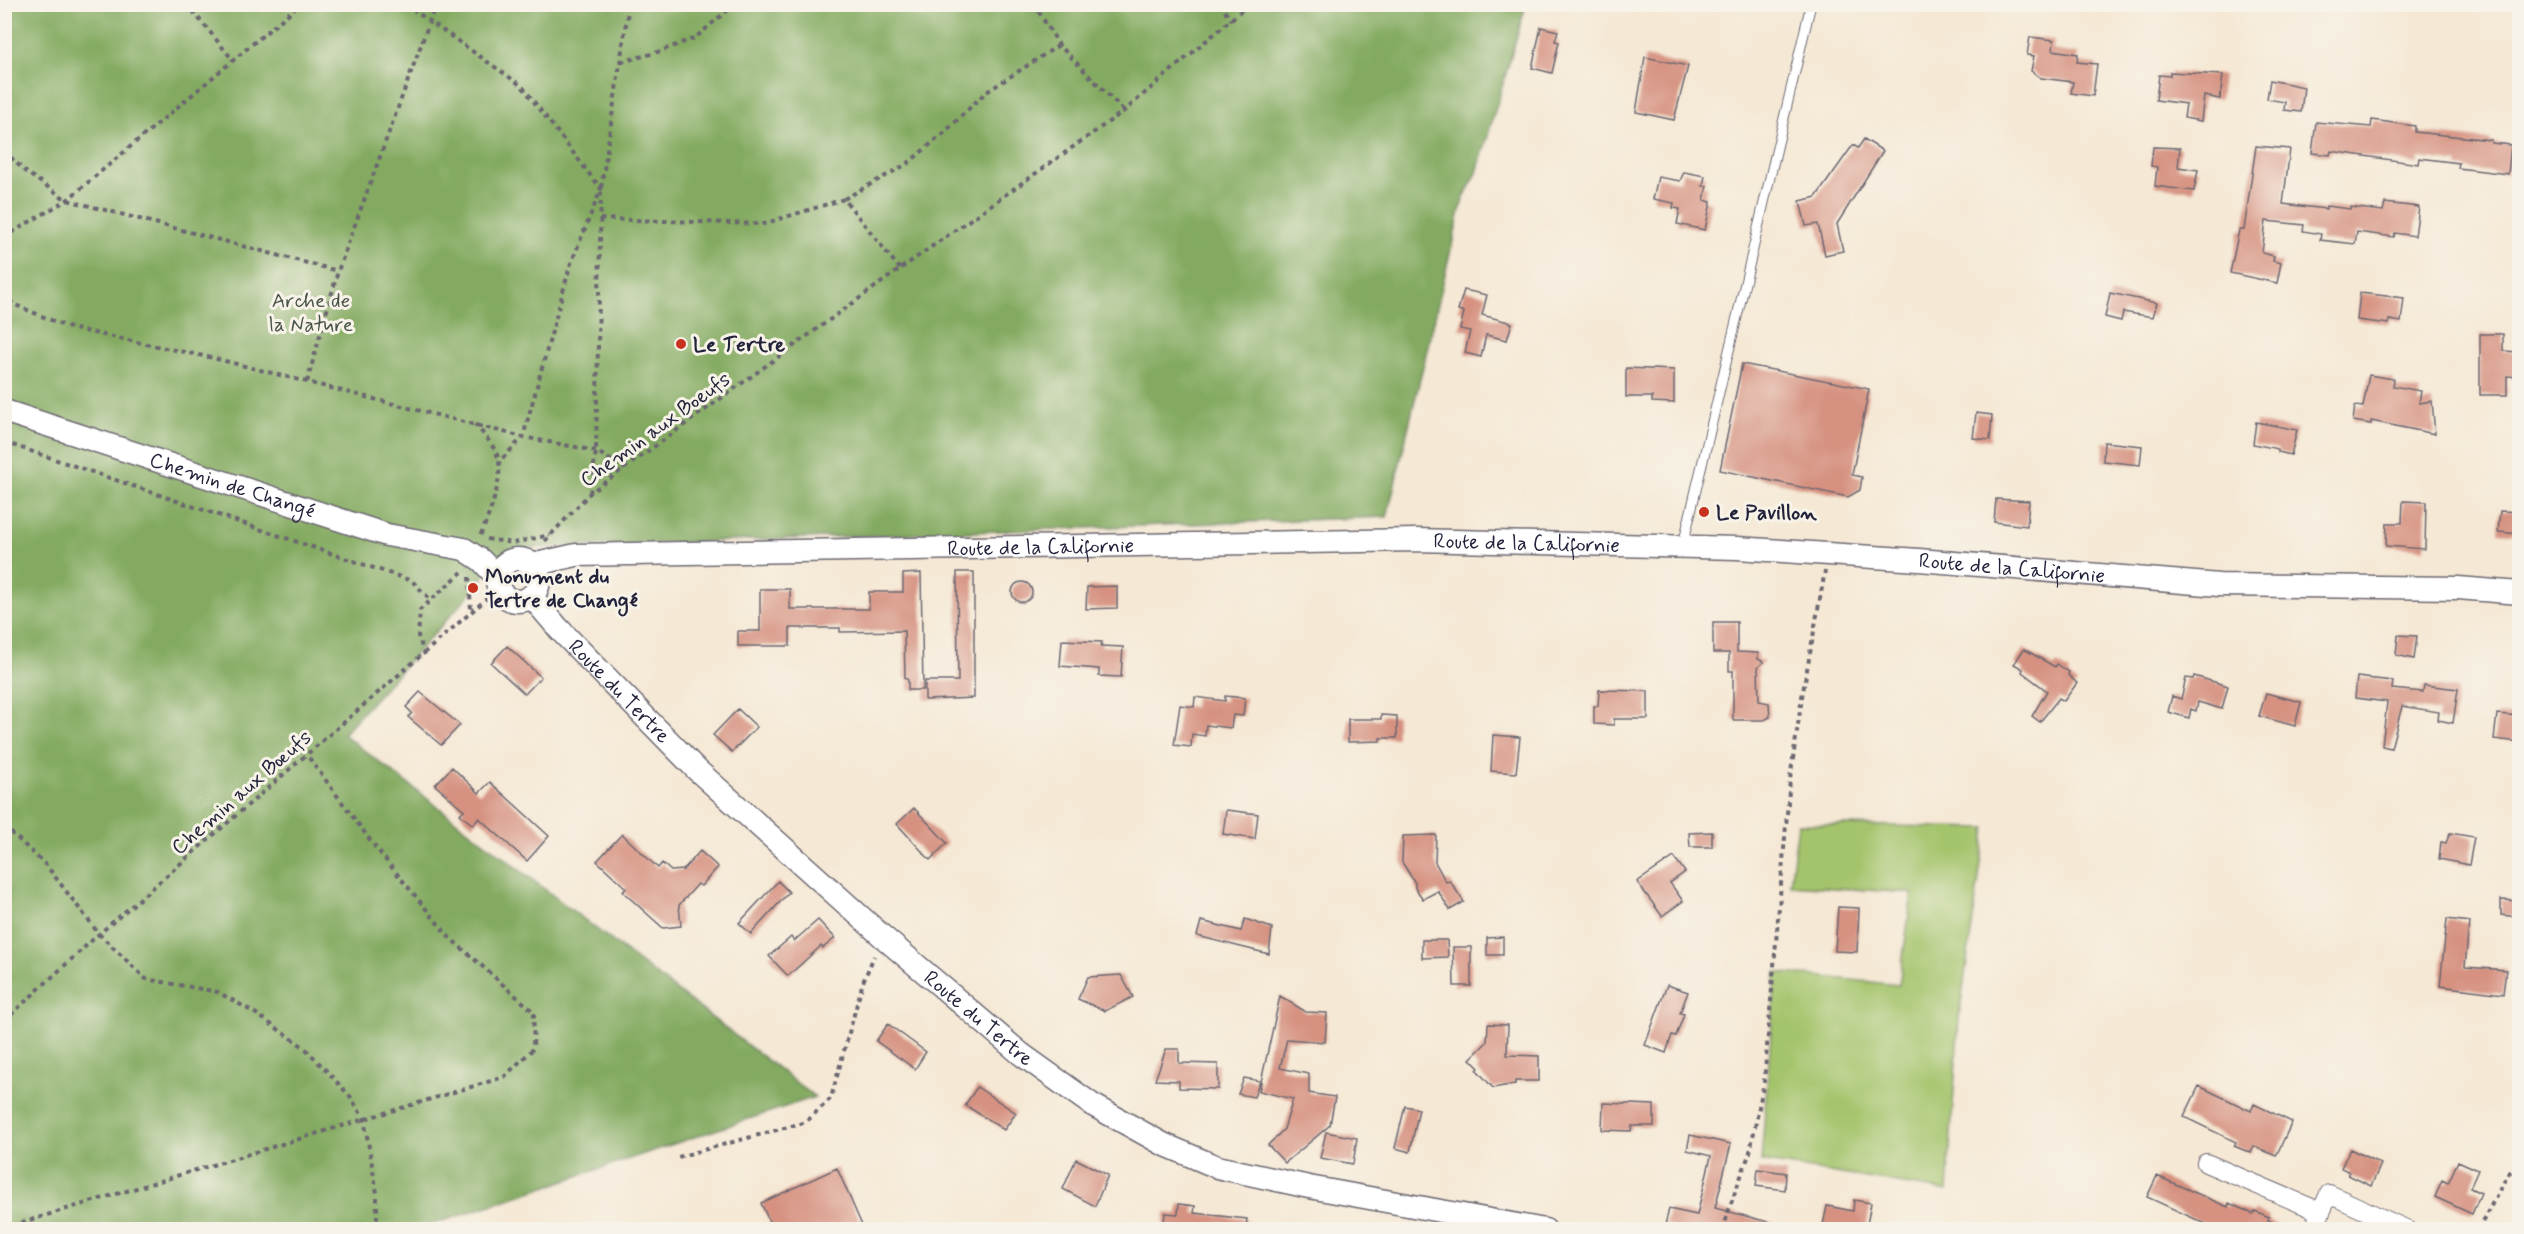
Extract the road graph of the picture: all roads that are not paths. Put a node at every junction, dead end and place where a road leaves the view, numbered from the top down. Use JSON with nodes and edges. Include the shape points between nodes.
{"nodes":[{"id":1,"x":1811,"y":4,"type":"edge"},
{"id":2,"x":4,"y":411,"type":"edge"},
{"id":3,"x":1682,"y":548,"type":"junction"},
{"id":4,"x":471,"y":551,"type":"junction"},
{"id":5,"x":524,"y":562,"type":"junction"},
{"id":6,"x":498,"y":583,"type":"junction"},
{"id":7,"x":2520,"y":592,"type":"edge"},
{"id":8,"x":531,"y":596,"type":"junction"},
{"id":9,"x":2206,"y":1163,"type":"dead end"},
{"id":10,"x":2321,"y":1212,"type":"junction"},
{"id":11,"x":1545,"y":1230,"type":"edge"},
{"id":12,"x":2313,"y":1230,"type":"edge"},
{"id":13,"x":2408,"y":1230,"type":"edge"}],
"edges":[{"from":1,"to":3,"type":"lane"},
{"from":2,"to":4,"type":"street","name":"Chemin de Changé","via":[[387,535]]},
{"from":3,"to":5,"type":"street","name":"Route de la Californie","via":[[1291,540],[576,555]]},
{"from":3,"to":7,"type":"street","name":"Route de la Californie","via":[[1829,554],[2219,585]]},
{"from":4,"to":5,"type":"street","name":"Chemin de Changé","via":[[476,546],[493,549]]},
{"from":4,"to":6,"type":"street","name":"Chemin de Changé"},
{"from":5,"to":6,"type":"street","via":[[504,565]]},
{"from":5,"to":8,"type":"street","via":[[536,571],[538,584]]},
{"from":6,"to":8,"type":"street","via":[[502,594],[513,600]]},
{"from":8,"to":11,"type":"street","name":"Route du Tertre","via":[[697,770],[1021,1054],[1091,1104],[1163,1144],[1228,1169]]},
{"from":9,"to":10,"type":"street"},
{"from":10,"to":12,"type":"street"},
{"from":10,"to":13,"type":"street","via":[[2330,1194]]}]}
